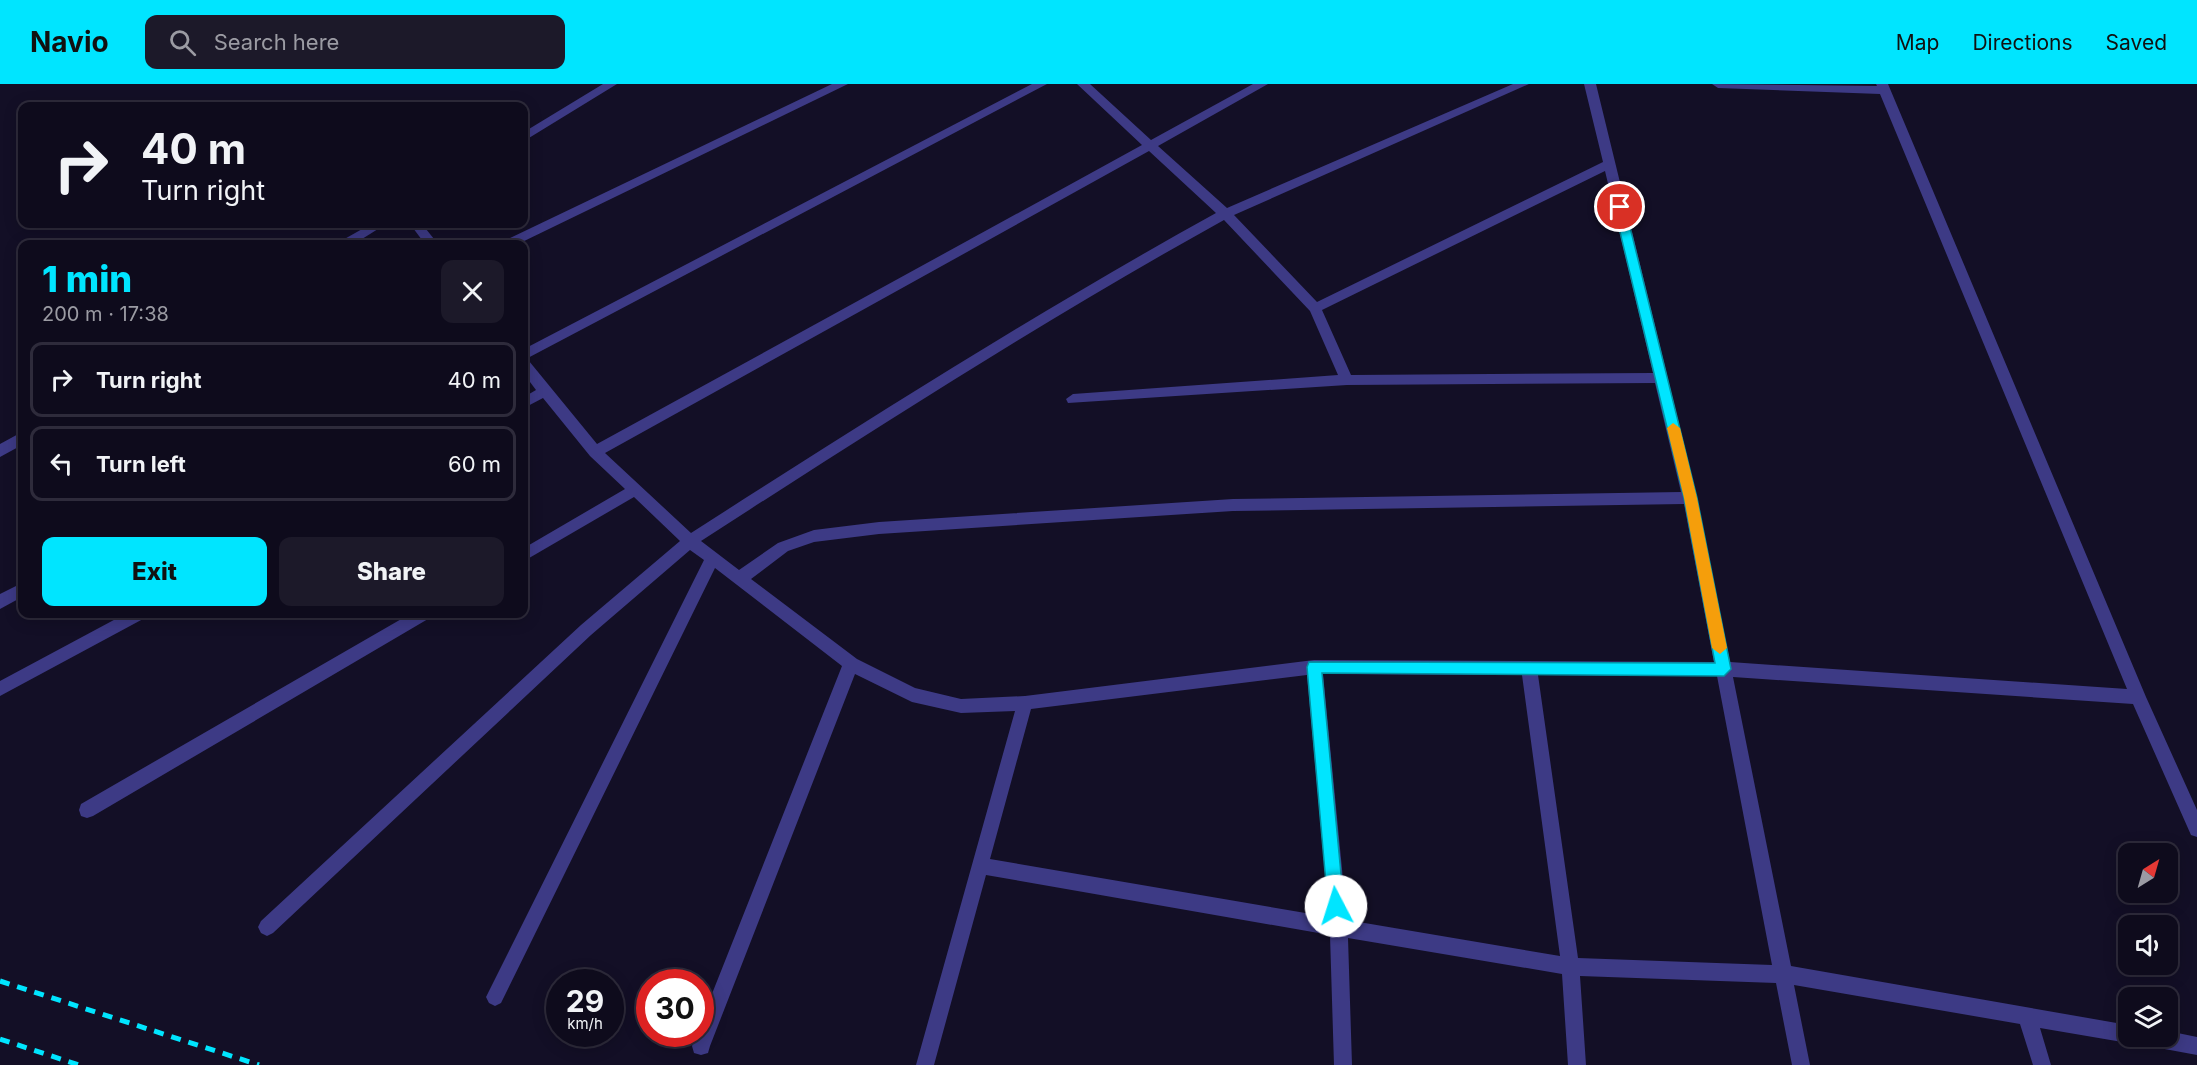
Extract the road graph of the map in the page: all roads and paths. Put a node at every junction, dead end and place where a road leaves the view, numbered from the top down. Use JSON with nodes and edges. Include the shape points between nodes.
{"nodes":[{"id":1,"x":611,"y":84,"type":"edge"},
{"id":2,"x":842,"y":84,"type":"edge"},
{"id":3,"x":1041,"y":84,"type":"edge"},
{"id":4,"x":1083,"y":84,"type":"edge"},
{"id":5,"x":1262,"y":84,"type":"edge"},
{"id":6,"x":1523,"y":84,"type":"edge"},
{"id":7,"x":1590,"y":84,"type":"edge"},
{"id":8,"x":1718,"y":84,"type":"edge"},
{"id":9,"x":1883,"y":87,"type":"edge"},
{"id":10,"x":528,"y":135,"type":"edge"},
{"id":11,"x":1148,"y":146,"type":"junction"},
{"id":12,"x":1609,"y":164,"type":"junction"},
{"id":13,"x":1225,"y":214,"type":"junction"},
{"id":14,"x":373,"y":228,"type":"edge"},
{"id":15,"x":419,"y":228,"type":"edge"},
{"id":16,"x":352,"y":240,"type":"edge"},
{"id":17,"x":429,"y":240,"type":"edge"},
{"id":18,"x":516,"y":240,"type":"edge"},
{"id":19,"x":1315,"y":308,"type":"junction"},
{"id":20,"x":528,"y":353,"type":"edge"},
{"id":21,"x":528,"y":370,"type":"edge"},
{"id":22,"x":1661,"y":378,"type":"junction"},
{"id":23,"x":1347,"y":380,"type":"junction"},
{"id":24,"x":545,"y":391,"type":"junction"},
{"id":25,"x":1073,"y":399,"type":"dead end"},
{"id":26,"x":528,"y":401,"type":"edge"},
{"id":27,"x":18,"y":441,"type":"edge"},
{"id":28,"x":0,"y":452,"type":"edge"},
{"id":29,"x":595,"y":452,"type":"junction"},
{"id":30,"x":636,"y":489,"type":"junction"},
{"id":31,"x":1690,"y":498,"type":"junction"},
{"id":32,"x":690,"y":541,"type":"junction"},
{"id":33,"x":528,"y":553,"type":"edge"},
{"id":34,"x":713,"y":557,"type":"junction"},
{"id":35,"x":740,"y":578,"type":"junction"},
{"id":36,"x":18,"y":592,"type":"edge"},
{"id":37,"x":0,"y":602,"type":"edge"},
{"id":38,"x":131,"y":618,"type":"edge"},
{"id":39,"x":416,"y":618,"type":"edge"},
{"id":40,"x":851,"y":664,"type":"junction"},
{"id":41,"x":1314,"y":667,"type":"junction"},
{"id":42,"x":1529,"y":667,"type":"junction"},
{"id":43,"x":1724,"y":669,"type":"junction"},
{"id":44,"x":0,"y":688,"type":"edge"},
{"id":45,"x":2138,"y":697,"type":"junction"},
{"id":46,"x":1025,"y":703,"type":"junction"},
{"id":47,"x":87,"y":810,"type":"dead end"},
{"id":48,"x":2197,"y":829,"type":"edge"},
{"id":49,"x":980,"y":866,"type":"junction"},
{"id":50,"x":267,"y":927,"type":"dead end"},
{"id":51,"x":1339,"y":930,"type":"junction"},
{"id":52,"x":1570,"y":967,"type":"junction"},
{"id":53,"x":1783,"y":974,"type":"junction"},
{"id":54,"x":495,"y":998,"type":"dead end"},
{"id":55,"x":714,"y":1013,"type":"edge"},
{"id":56,"x":2027,"y":1016,"type":"junction"},
{"id":57,"x":2118,"y":1032,"type":"edge"},
{"id":58,"x":2178,"y":1042,"type":"edge"},
{"id":59,"x":2197,"y":1046,"type":"edge"},
{"id":60,"x":925,"y":1065,"type":"edge"},
{"id":61,"x":1344,"y":1065,"type":"edge"},
{"id":62,"x":1576,"y":1065,"type":"edge"},
{"id":63,"x":1801,"y":1065,"type":"edge"},
{"id":64,"x":2042,"y":1065,"type":"edge"}],
"edges":[{"from":1,"to":10,"type":"street"},
{"from":2,"to":18,"type":"street"},
{"from":3,"to":20,"type":"street"},
{"from":4,"to":11,"type":"street"},
{"from":5,"to":11,"type":"street"},
{"from":6,"to":13,"type":"street"},
{"from":7,"to":12,"type":"street"},
{"from":8,"to":9,"type":"street"},
{"from":9,"to":45,"type":"street"},
{"from":11,"to":13,"type":"street"},
{"from":11,"to":29,"type":"street"},
{"from":12,"to":19,"type":"street"},
{"from":12,"to":22,"type":"street"},
{"from":13,"to":19,"type":"street"},
{"from":13,"to":32,"type":"street","via":[[1125,269],[897,408]]},
{"from":14,"to":16,"type":"street"},
{"from":15,"to":17,"type":"street"},
{"from":19,"to":23,"type":"street"},
{"from":21,"to":24,"type":"street"},
{"from":22,"to":23,"type":"street"},
{"from":22,"to":31,"type":"street"},
{"from":23,"to":25,"type":"street"},
{"from":24,"to":26,"type":"street"},
{"from":24,"to":29,"type":"street"},
{"from":27,"to":28,"type":"street"},
{"from":29,"to":30,"type":"street"},
{"from":30,"to":32,"type":"street"},
{"from":30,"to":33,"type":"street"},
{"from":31,"to":35,"type":"street","via":[[1233,505],[879,528],[814,536],[783,548]]},
{"from":31,"to":43,"type":"street"},
{"from":32,"to":34,"type":"street"},
{"from":32,"to":50,"type":"street","via":[[586,630]]},
{"from":34,"to":35,"type":"street"},
{"from":34,"to":54,"type":"street"},
{"from":35,"to":40,"type":"street"},
{"from":36,"to":37,"type":"street"},
{"from":38,"to":44,"type":"street"},
{"from":39,"to":47,"type":"street"},
{"from":40,"to":46,"type":"street","via":[[912,694],[961,706]]},
{"from":40,"to":55,"type":"street"},
{"from":41,"to":42,"type":"street"},
{"from":41,"to":46,"type":"street"},
{"from":41,"to":51,"type":"street"},
{"from":42,"to":43,"type":"street"},
{"from":42,"to":52,"type":"street"},
{"from":43,"to":45,"type":"street"},
{"from":43,"to":53,"type":"street"},
{"from":45,"to":48,"type":"street"},
{"from":46,"to":49,"type":"street"},
{"from":49,"to":51,"type":"street"},
{"from":49,"to":60,"type":"street"},
{"from":51,"to":52,"type":"street"},
{"from":51,"to":61,"type":"street"},
{"from":52,"to":53,"type":"street"},
{"from":52,"to":62,"type":"street"},
{"from":53,"to":56,"type":"street"},
{"from":53,"to":63,"type":"street"},
{"from":56,"to":57,"type":"street"},
{"from":56,"to":64,"type":"street"},
{"from":58,"to":59,"type":"street"}]}
